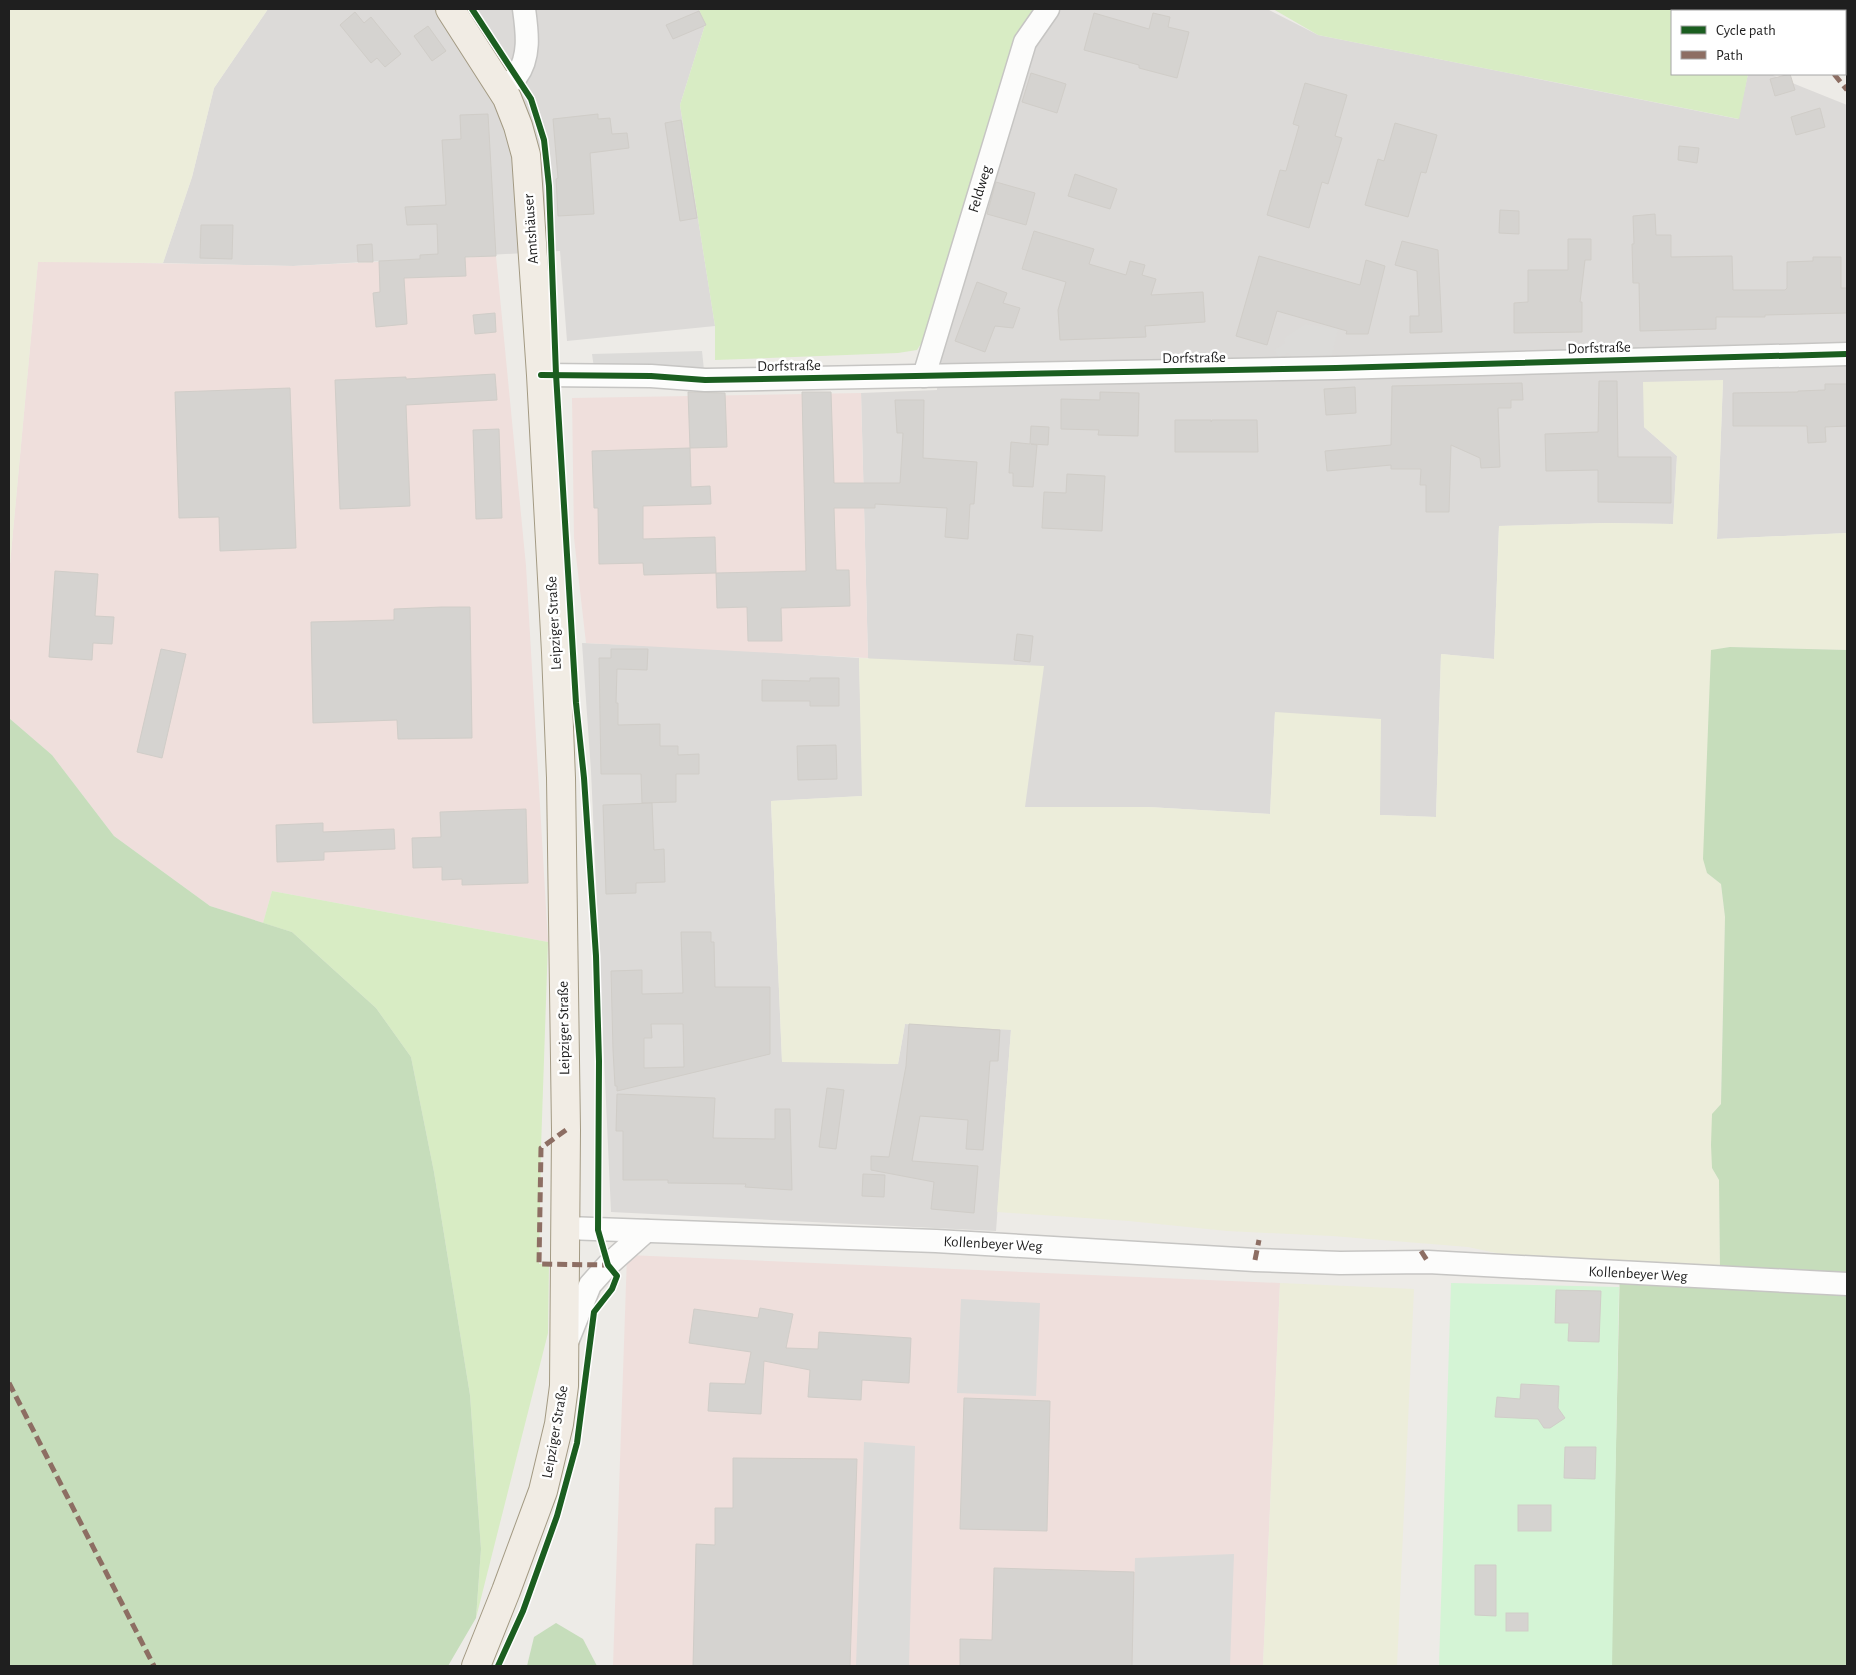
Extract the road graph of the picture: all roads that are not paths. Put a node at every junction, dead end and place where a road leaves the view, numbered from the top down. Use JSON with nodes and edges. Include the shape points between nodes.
{"nodes":[{"id":1,"x":450,"y":9,"type":"edge"},
{"id":2,"x":524,"y":9,"type":"edge"},
{"id":3,"x":1048,"y":9,"type":"edge"},
{"id":4,"x":501,"y":89,"type":"junction"},
{"id":5,"x":1847,"y":354,"type":"edge"},
{"id":6,"x":541,"y":375,"type":"junction"},
{"id":7,"x":924,"y":376,"type":"junction"},
{"id":8,"x":566,"y":1228,"type":"junction"},
{"id":9,"x":646,"y":1231,"type":"junction"},
{"id":10,"x":1847,"y":1284,"type":"edge"},
{"id":11,"x":566,"y":1346,"type":"junction"},
{"id":12,"x":476,"y":1666,"type":"edge"}],
"edges":[{"from":1,"to":4,"type":"main road","name":"Amtshäuser"},
{"from":2,"to":4,"type":"street","via":[[528,41],[525,58],[516,77]]},
{"from":3,"to":7,"type":"street","name":"Feldweg","via":[[1025,42]]},
{"from":4,"to":6,"type":"main road","name":"Amtshäuser","via":[[518,126],[526,155]]},
{"from":5,"to":7,"type":"street","name":"Dorfstraße"},
{"from":6,"to":7,"type":"street","name":"Dorfstraße","via":[[705,380]]},
{"from":6,"to":8,"type":"main road","name":"Leipziger Straße","via":[[561,778]]},
{"from":8,"to":9,"type":"street","name":"Kollenbeyer Weg"},
{"from":8,"to":11,"type":"main road","name":"Leipziger Straße"},
{"from":9,"to":10,"type":"street","name":"Kollenbeyer Weg","via":[[936,1241],[1255,1260],[1428,1262]]},
{"from":9,"to":11,"type":"street","via":[[590,1285]]},
{"from":11,"to":12,"type":"main road","name":"Leipziger Straße","via":[[559,1424],[544,1491]]}]}
